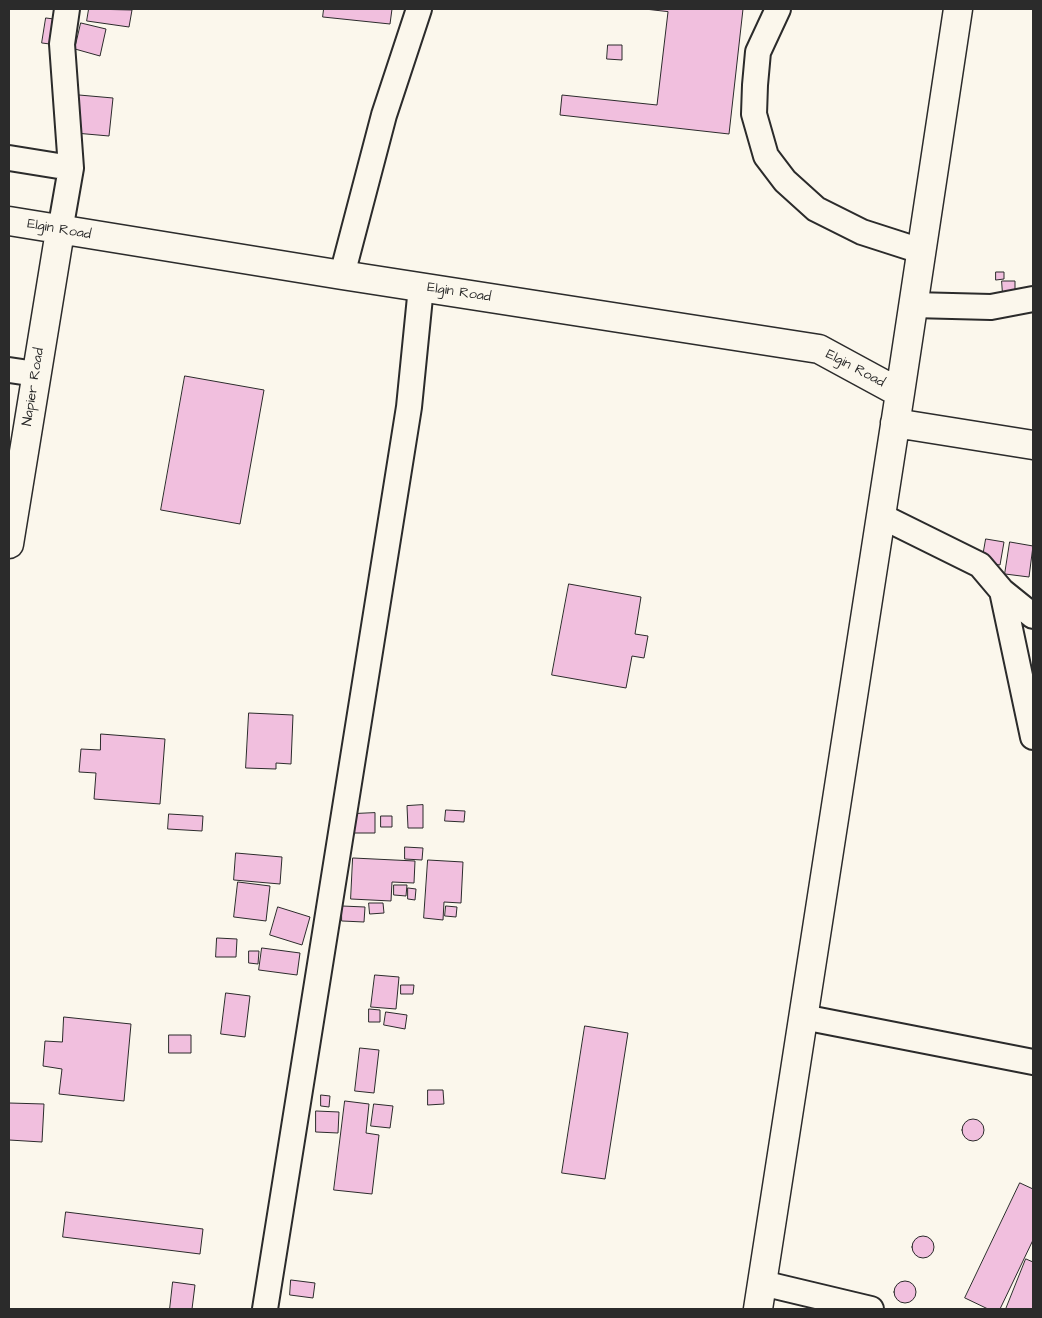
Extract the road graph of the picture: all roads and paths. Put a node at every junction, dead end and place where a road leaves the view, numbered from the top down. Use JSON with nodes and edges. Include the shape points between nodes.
{"nodes":[{"id":1,"x":67,"y":9,"type":"edge"},
{"id":2,"x":419,"y":9,"type":"edge"},
{"id":3,"x":778,"y":9,"type":"edge"},
{"id":4,"x":958,"y":9,"type":"edge"},
{"id":5,"x":9,"y":158,"type":"edge"},
{"id":6,"x":70,"y":168,"type":"junction"},
{"id":7,"x":9,"y":221,"type":"edge"},
{"id":8,"x":60,"y":230,"type":"junction"},
{"id":9,"x":921,"y":252,"type":"junction"},
{"id":10,"x":342,"y":275,"type":"junction"},
{"id":11,"x":421,"y":287,"type":"junction"},
{"id":12,"x":1033,"y":299,"type":"edge"},
{"id":13,"x":913,"y":305,"type":"junction"},
{"id":14,"x":9,"y":370,"type":"edge"},
{"id":15,"x":36,"y":374,"type":"junction"},
{"id":16,"x":900,"y":393,"type":"junction"},
{"id":17,"x":895,"y":423,"type":"junction"},
{"id":18,"x":1033,"y":445,"type":"edge"},
{"id":19,"x":881,"y":516,"type":"junction"},
{"id":20,"x":9,"y":544,"type":"edge"},
{"id":21,"x":1002,"y":592,"type":"junction"},
{"id":22,"x":1033,"y":616,"type":"edge"},
{"id":23,"x":1033,"y":737,"type":"edge"},
{"id":24,"x":803,"y":1017,"type":"junction"},
{"id":25,"x":1033,"y":1062,"type":"edge"},
{"id":26,"x":760,"y":1296,"type":"edge"},
{"id":27,"x":265,"y":1309,"type":"edge"},
{"id":28,"x":871,"y":1309,"type":"edge"}],
"edges":[{"from":1,"to":6,"type":"street","via":[[62,44]]},
{"from":2,"to":10,"type":"street","via":[[384,114]]},
{"from":3,"to":9,"type":"street","via":[[758,52],[755,84],[754,114],[766,156],[785,181],[816,209],[862,232]]},
{"from":4,"to":9,"type":"street"},
{"from":5,"to":6,"type":"street"},
{"from":6,"to":8,"type":"street"},
{"from":7,"to":8,"type":"street","name":"Elgin Road"},
{"from":8,"to":10,"type":"street","name":"Elgin Road"},
{"from":8,"to":15,"type":"street","name":"Napier Road"},
{"from":9,"to":13,"type":"street"},
{"from":10,"to":11,"type":"street","name":"Elgin Road"},
{"from":11,"to":16,"type":"street","name":"Elgin Road","via":[[818,349]]},
{"from":11,"to":27,"type":"street","via":[[409,406]]},
{"from":12,"to":13,"type":"street","via":[[991,307]]},
{"from":13,"to":16,"type":"street"},
{"from":14,"to":15,"type":"street"},
{"from":15,"to":20,"type":"street","name":"Napier Road"},
{"from":16,"to":17,"type":"street"},
{"from":17,"to":18,"type":"street"},
{"from":17,"to":19,"type":"street"},
{"from":19,"to":21,"type":"street","via":[[980,565]]},
{"from":19,"to":24,"type":"street"},
{"from":21,"to":22,"type":"street"},
{"from":21,"to":23,"type":"street"},
{"from":24,"to":25,"type":"street"},
{"from":24,"to":26,"type":"street"},
{"from":26,"to":28,"type":"street"}]}
